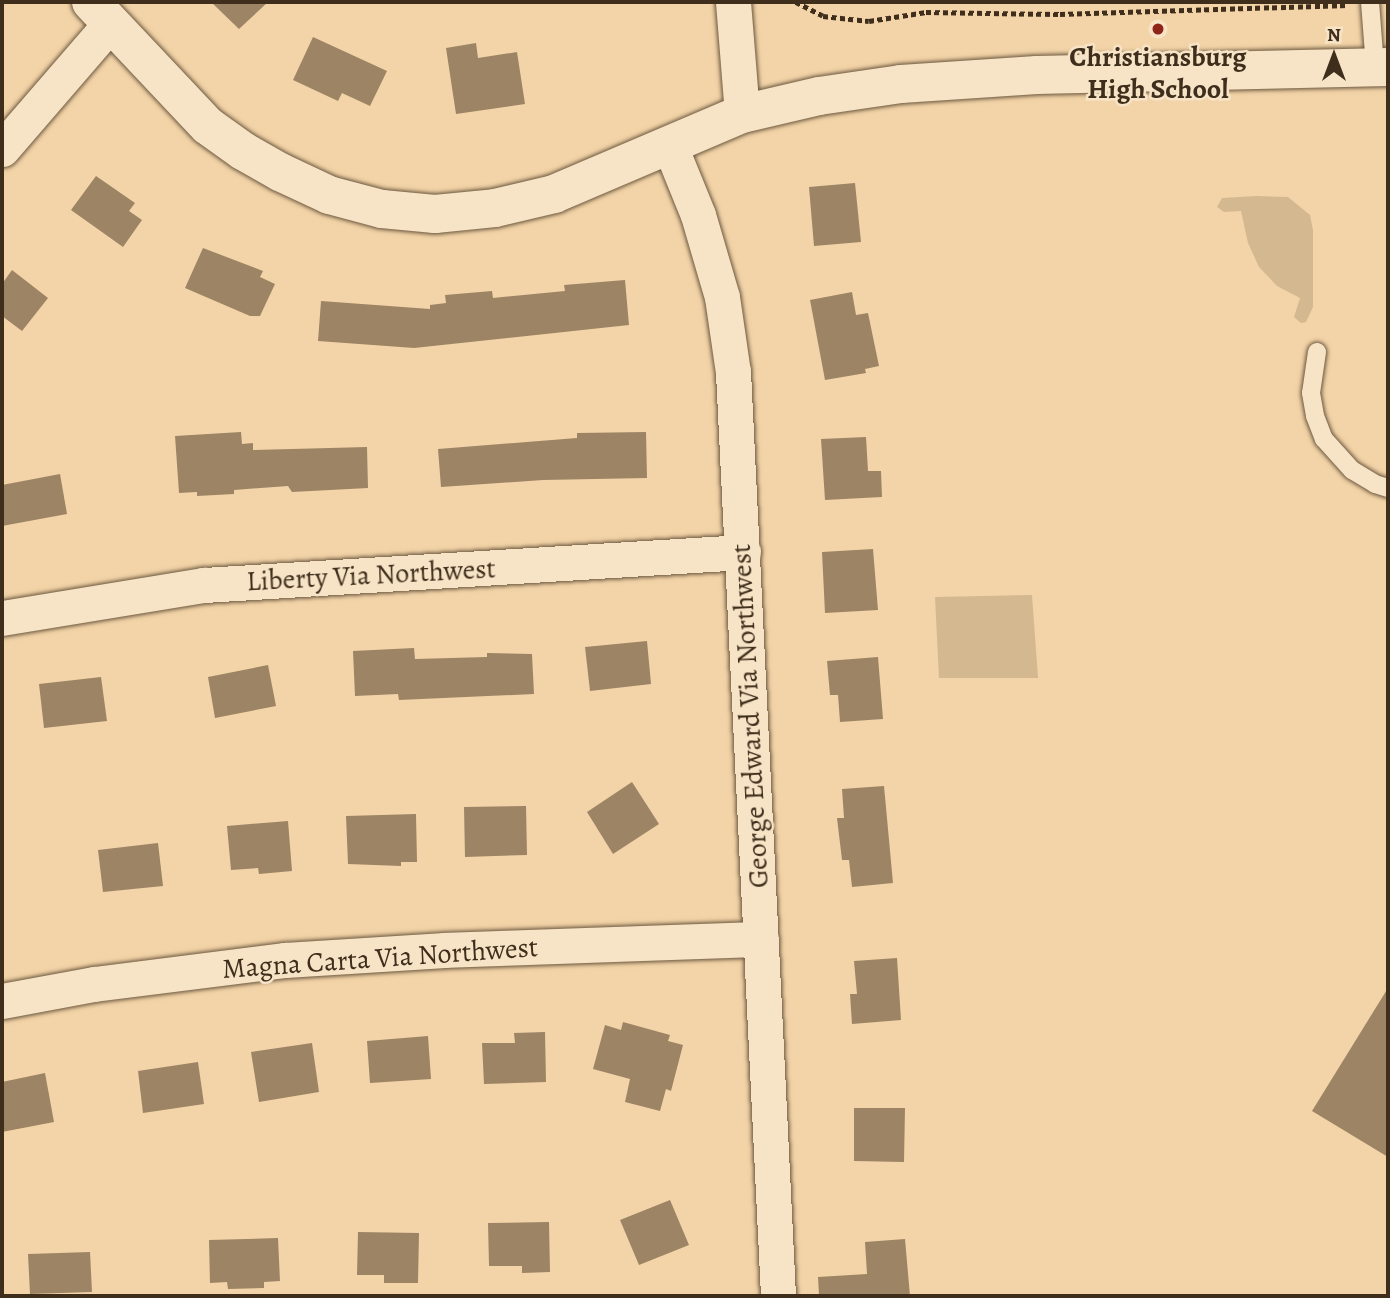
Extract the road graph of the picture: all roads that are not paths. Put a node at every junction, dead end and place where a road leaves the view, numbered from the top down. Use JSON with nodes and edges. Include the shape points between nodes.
{"nodes":[{"id":1,"x":733,"y":2,"type":"edge"},
{"id":2,"x":1370,"y":3,"type":"edge"},
{"id":3,"x":101,"y":13,"type":"edge"},
{"id":4,"x":1381,"y":67,"type":"edge"},
{"id":5,"x":742,"y":114,"type":"junction"},
{"id":6,"x":670,"y":146,"type":"junction"},
{"id":7,"x":2,"y":149,"type":"edge"},
{"id":8,"x":1317,"y":352,"type":"dead end"},
{"id":9,"x":1388,"y":488,"type":"edge"},
{"id":10,"x":743,"y":552,"type":"junction"},
{"id":11,"x":2,"y":618,"type":"edge"},
{"id":12,"x":761,"y":939,"type":"junction"},
{"id":13,"x":2,"y":1001,"type":"edge"},
{"id":14,"x":778,"y":1296,"type":"edge"}],
"edges":[{"from":1,"to":5,"type":"street"},
{"from":2,"to":4,"type":"lane"},
{"from":3,"to":6,"type":"street","via":[[208,126],[243,151],[329,195],[382,209],[435,214],[495,208],[554,194]]},
{"from":3,"to":7,"type":"street"},
{"from":4,"to":5,"type":"street","via":[[1037,75],[901,84]]},
{"from":5,"to":6,"type":"street"},
{"from":6,"to":10,"type":"street","name":"George Edward Via Northwest","via":[[698,215],[722,297],[733,372]]},
{"from":8,"to":9,"type":"lane","via":[[1311,393],[1324,439],[1352,470]]},
{"from":10,"to":11,"type":"street","name":"Liberty Via Northwest","via":[[204,585]]},
{"from":10,"to":12,"type":"street","name":"George Edward Via Northwest"},
{"from":12,"to":13,"type":"street","name":"Magna Carta Via Northwest","via":[[285,960],[94,984]]},
{"from":12,"to":14,"type":"street","name":"George Edward Via Northwest"}]}
